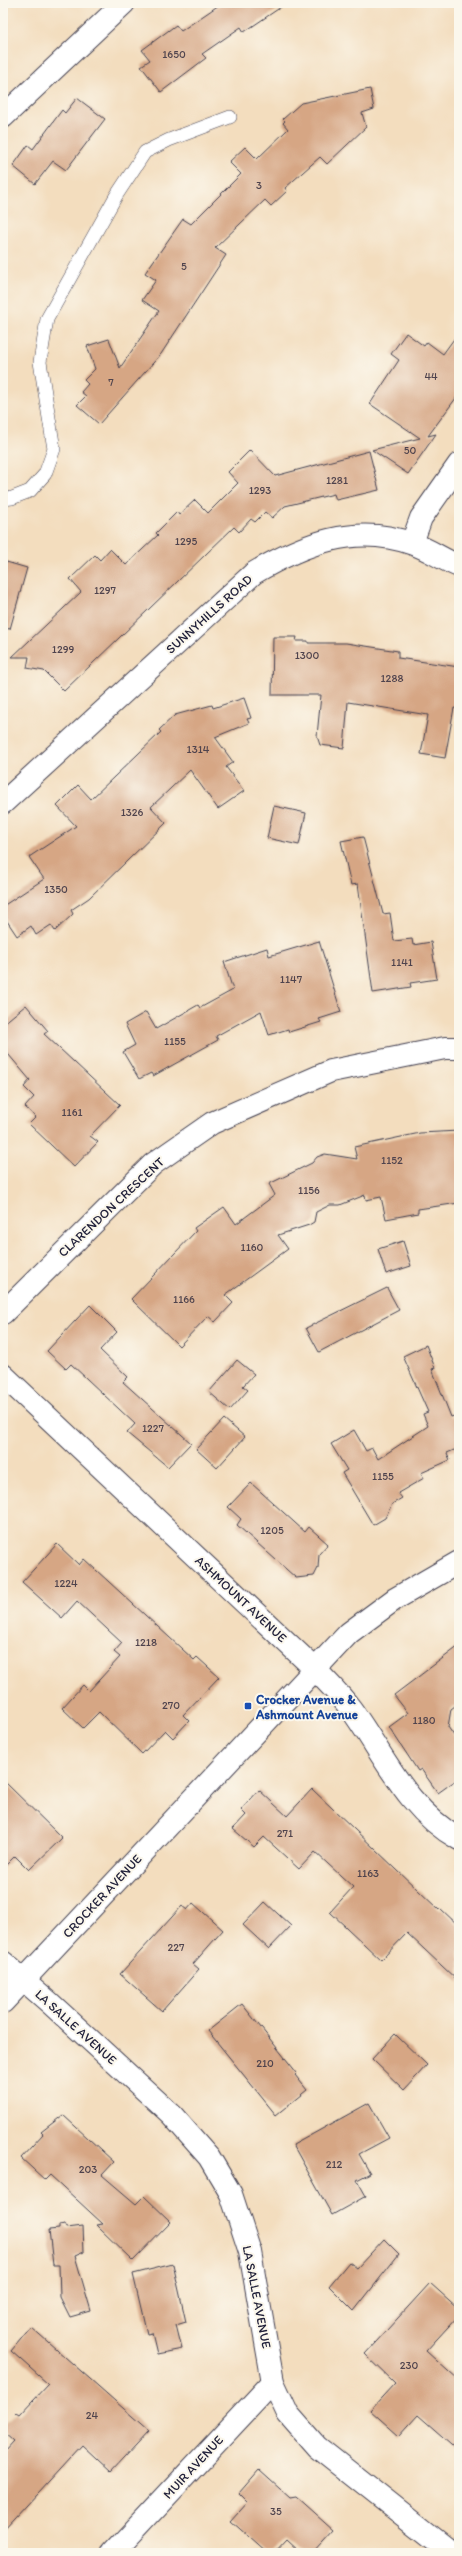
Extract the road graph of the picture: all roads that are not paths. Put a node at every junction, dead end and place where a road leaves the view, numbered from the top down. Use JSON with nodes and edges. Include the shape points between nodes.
{"nodes":[{"id":1,"x":124,"y":3,"type":"edge"},
{"id":2,"x":3,"y":117,"type":"edge"},
{"id":3,"x":230,"y":118,"type":"dead end"},
{"id":4,"x":459,"y":464,"type":"edge"},
{"id":5,"x":3,"y":499,"type":"edge"},
{"id":6,"x":412,"y":544,"type":"junction"},
{"id":7,"x":459,"y":566,"type":"edge"},
{"id":8,"x":3,"y":803,"type":"edge"},
{"id":9,"x":459,"y":1048,"type":"edge"},
{"id":10,"x":3,"y":1313,"type":"edge"},
{"id":11,"x":3,"y":1375,"type":"edge"},
{"id":12,"x":459,"y":1562,"type":"edge"},
{"id":13,"x":314,"y":1668,"type":"junction"},
{"id":14,"x":459,"y":1839,"type":"edge"},
{"id":15,"x":3,"y":1962,"type":"edge"},
{"id":16,"x":24,"y":1980,"type":"junction"},
{"id":17,"x":3,"y":2002,"type":"edge"},
{"id":18,"x":273,"y":2382,"type":"junction"},
{"id":19,"x":113,"y":2553,"type":"edge"},
{"id":20,"x":451,"y":2553,"type":"edge"}],
"edges":[{"from":1,"to":2,"type":"street"},
{"from":3,"to":5,"type":"lane","via":[[169,140],[145,152],[116,196],[47,319],[40,362],[54,449],[45,474],[30,491]]},
{"from":4,"to":6,"type":"street","via":[[422,518]]},
{"from":6,"to":7,"type":"street","name":"SUNNYHILLS ROAD"},
{"from":6,"to":8,"type":"street","name":"SUNNYHILLS ROAD","via":[[352,534],[320,541],[290,552],[254,573]]},
{"from":9,"to":10,"type":"street","name":"CLARENDON CRESCENT","via":[[445,1048],[331,1071],[212,1123],[153,1164]]},
{"from":11,"to":13,"type":"street","name":"ASHMOUNT AVENUE"},
{"from":12,"to":13,"type":"street","name":"CROCKER AVENUE","via":[[395,1599],[349,1633]]},
{"from":13,"to":14,"type":"street","name":"ASHMOUNT AVENUE","via":[[350,1708],[399,1785],[417,1807],[445,1831]]},
{"from":13,"to":16,"type":"street","name":"CROCKER AVENUE"},
{"from":15,"to":16,"type":"street","name":"LA SALLE AVENUE"},
{"from":16,"to":17,"type":"street","name":"CROCKER AVENUE"},
{"from":16,"to":18,"type":"street","name":"LA SALLE AVENUE","via":[[172,2115],[209,2157],[231,2194],[250,2252]]},
{"from":18,"to":19,"type":"street","name":"MUIR AVENUE"},
{"from":18,"to":20,"type":"street","name":"LA SALLE AVENUE","via":[[288,2414],[317,2447]]}]}
